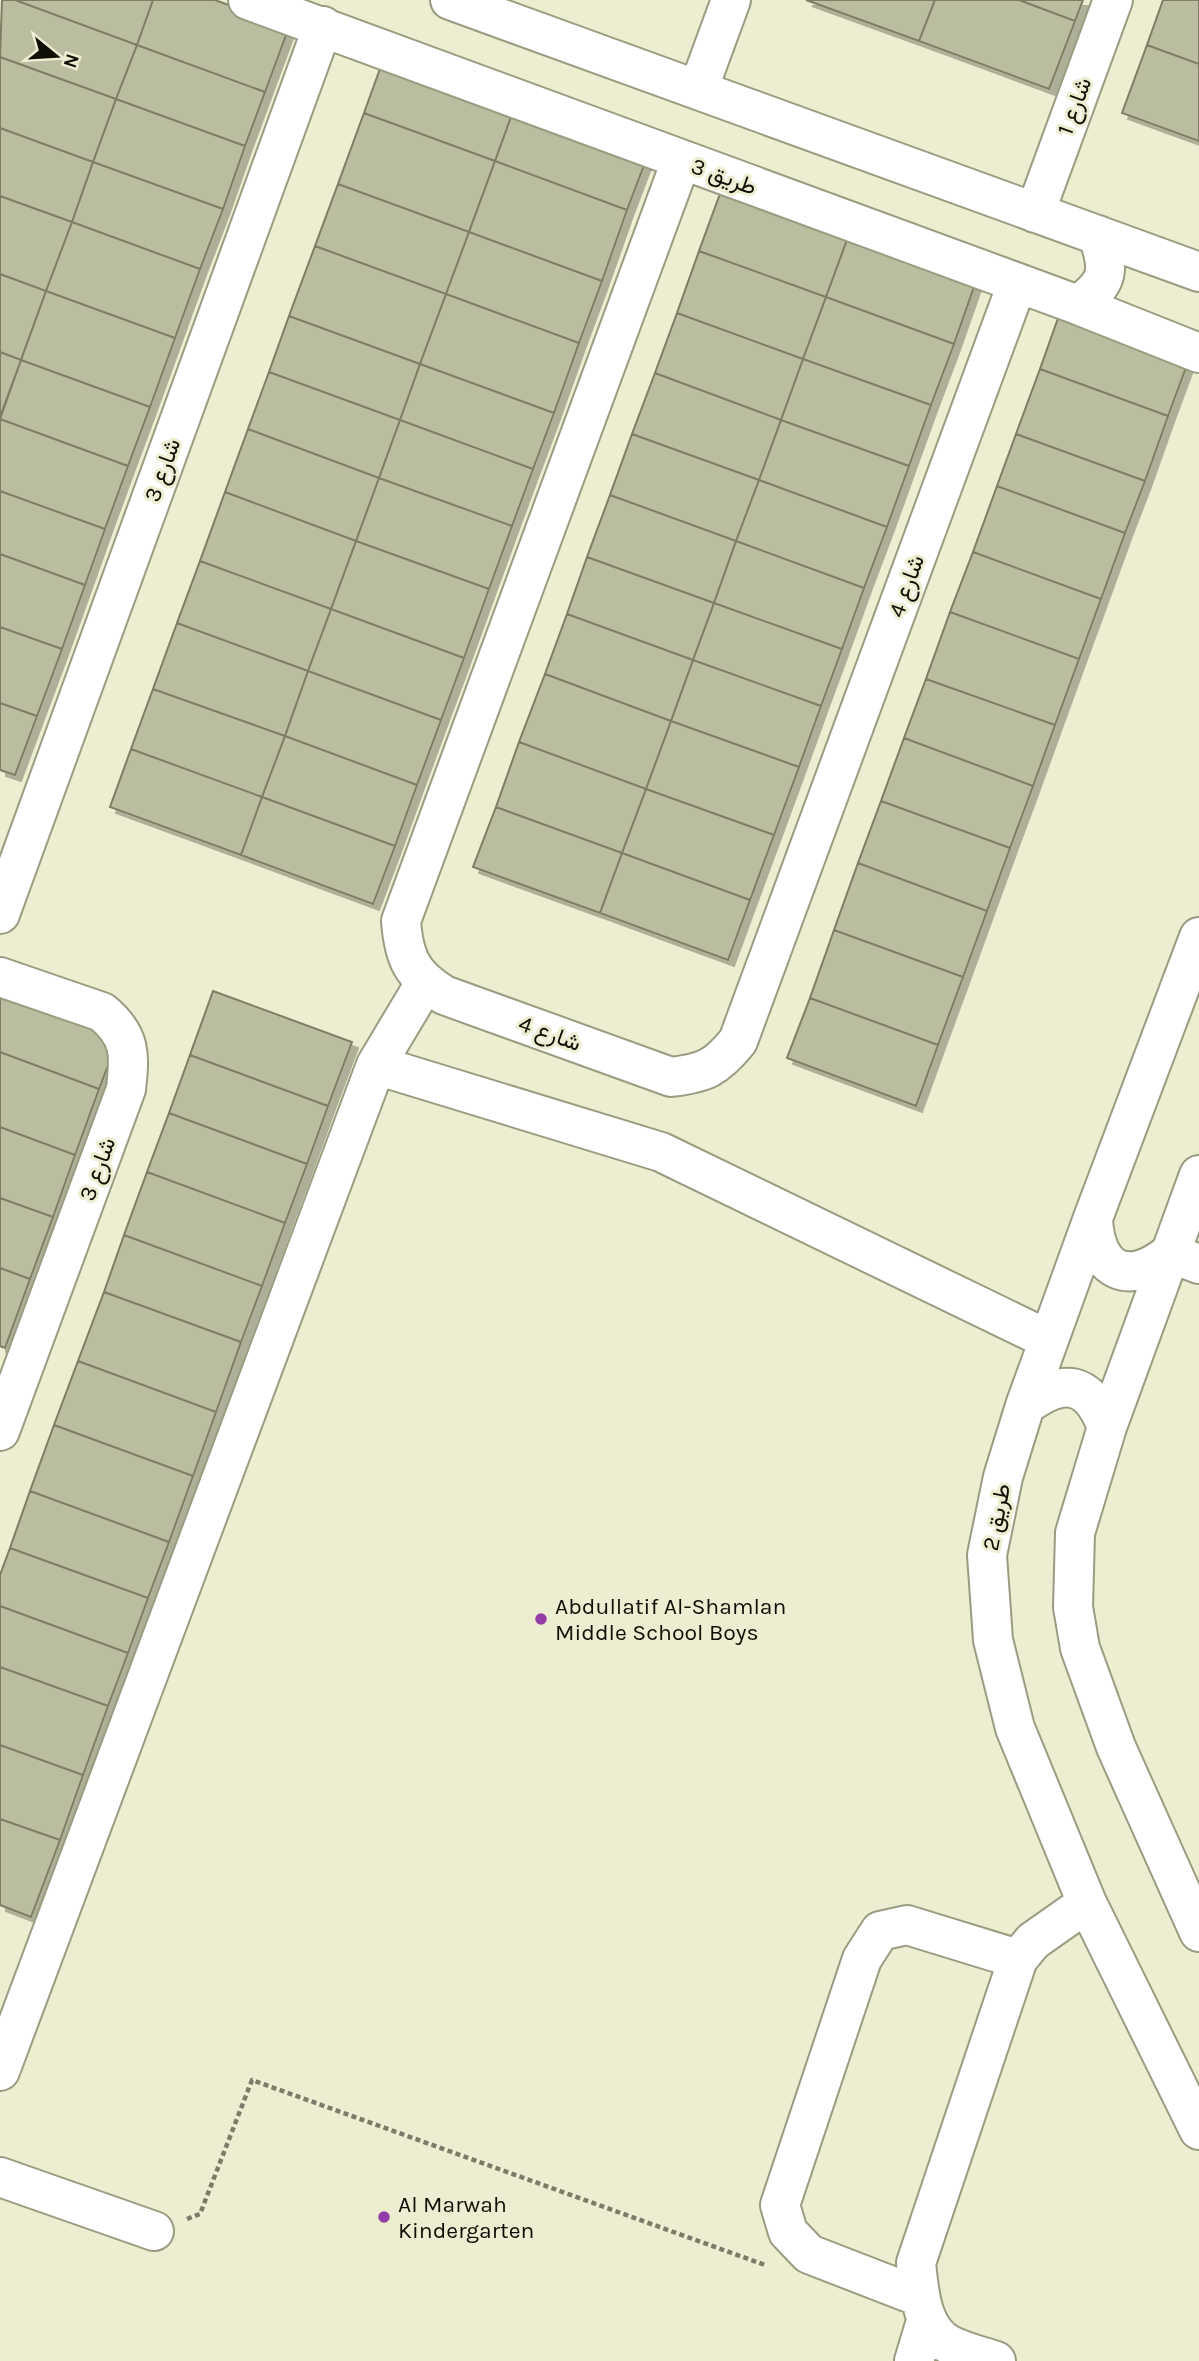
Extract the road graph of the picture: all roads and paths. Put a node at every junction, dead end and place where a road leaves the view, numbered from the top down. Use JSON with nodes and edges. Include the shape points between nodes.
{"nodes":[{"id":1,"x":248,"y":0,"type":"edge"},
{"id":2,"x":450,"y":0,"type":"edge"},
{"id":3,"x":731,"y":0,"type":"edge"},
{"id":4,"x":1113,"y":0,"type":"edge"},
{"id":5,"x":323,"y":26,"type":"junction"},
{"id":6,"x":698,"y":90,"type":"junction"},
{"id":7,"x":681,"y":161,"type":"junction"},
{"id":8,"x":1035,"y":213,"type":"junction"},
{"id":9,"x":1098,"y":235,"type":"junction"},
{"id":10,"x":1199,"y":272,"type":"edge"},
{"id":11,"x":1017,"y":285,"type":"junction"},
{"id":12,"x":1078,"y":305,"type":"junction"},
{"id":13,"x":1199,"y":353,"type":"edge"},
{"id":14,"x":0,"y":914,"type":"edge"},
{"id":15,"x":1199,"y":937,"type":"edge"},
{"id":16,"x":0,"y":977,"type":"edge"},
{"id":17,"x":425,"y":983,"type":"junction"},
{"id":18,"x":376,"y":1065,"type":"junction"},
{"id":19,"x":1199,"y":1175,"type":"edge"},
{"id":20,"x":1093,"y":1218,"type":"junction"},
{"id":21,"x":1184,"y":1258,"type":"edge"},
{"id":22,"x":1049,"y":1340,"type":"junction"},
{"id":23,"x":1026,"y":1406,"type":"junction"},
{"id":24,"x":1107,"y":1427,"type":"junction"},
{"id":25,"x":0,"y":1431,"type":"edge"},
{"id":26,"x":1087,"y":1903,"type":"junction"},
{"id":27,"x":1199,"y":1932,"type":"edge"},
{"id":28,"x":1018,"y":1959,"type":"junction"},
{"id":29,"x":1183,"y":2067,"type":"edge"},
{"id":30,"x":0,"y":2071,"type":"edge"},
{"id":31,"x":1199,"y":2130,"type":"edge"},
{"id":32,"x":0,"y":2177,"type":"edge"},
{"id":33,"x":154,"y":2231,"type":"joint"},
{"id":34,"x":809,"y":2254,"type":"junction"},
{"id":35,"x":923,"y":2309,"type":"junction"},
{"id":36,"x":914,"y":2361,"type":"edge"},
{"id":37,"x":996,"y":2361,"type":"edge"}],
"edges":[{"from":1,"to":5,"type":"street","name":"طريق 3"},
{"from":2,"to":6,"type":"street"},
{"from":3,"to":6,"type":"street"},
{"from":4,"to":8,"type":"street","name":"شارع 1"},
{"from":5,"to":7,"type":"street","name":"طريق 3"},
{"from":5,"to":14,"type":"street","name":"شارع 3"},
{"from":6,"to":8,"type":"street"},
{"from":7,"to":11,"type":"street","name":"طريق 3"},
{"from":7,"to":17,"type":"street","name":"شارع 4","via":[[401,921],[410,965]]},
{"from":8,"to":9,"type":"street"},
{"from":9,"to":10,"type":"street"},
{"from":9,"to":12,"type":"street","via":[[1105,274],[1096,291]]},
{"from":11,"to":12,"type":"street","name":"طريق 3"},
{"from":11,"to":17,"type":"street","name":"شارع 4","via":[[738,1041],[726,1056],[697,1074],[671,1077],[444,995]]},
{"from":12,"to":13,"type":"street","name":"طريق 3"},
{"from":15,"to":20,"type":"street","name":"طريق 2"},
{"from":16,"to":25,"type":"street","name":"شارع 3","via":[[102,1012],[124,1036],[129,1052],[126,1089]]},
{"from":17,"to":18,"type":"street"},
{"from":18,"to":22,"type":"street","via":[[660,1152]]},
{"from":18,"to":30,"type":"street"},
{"from":19,"to":21,"type":"street"},
{"from":20,"to":21,"type":"street","via":[[1101,1256],[1116,1269],[1136,1272]]},
{"from":20,"to":22,"type":"street","name":"طريق 2"},
{"from":21,"to":24,"type":"street"},
{"from":22,"to":23,"type":"street","name":"طريق 2"},
{"from":23,"to":24,"type":"street","via":[[1042,1393],[1060,1387],[1077,1389],[1093,1399]]},
{"from":23,"to":26,"type":"street","name":"طريق 2","via":[[1003,1478],[987,1555],[993,1640],[1015,1728]]},
{"from":24,"to":27,"type":"street","via":[[1075,1533],[1077,1634],[1116,1747]]},
{"from":26,"to":28,"type":"street","via":[[1033,1941]]},
{"from":26,"to":29,"type":"street","name":"طريق 2"},
{"from":28,"to":34,"type":"street","via":[[907,1925],[880,1931],[862,1959],[780,2205],[788,2232]]},
{"from":28,"to":35,"type":"street","via":[[916,2263]]},
{"from":29,"to":31,"type":"street","name":"طريق 2"},
{"from":32,"to":33,"type":"street"},
{"from":33,"to":34,"type":"path","via":[[200,2214],[252,2080],[769,2266]]},
{"from":34,"to":35,"type":"street"},
{"from":35,"to":36,"type":"street"},
{"from":35,"to":37,"type":"street","via":[[947,2344]]}]}
